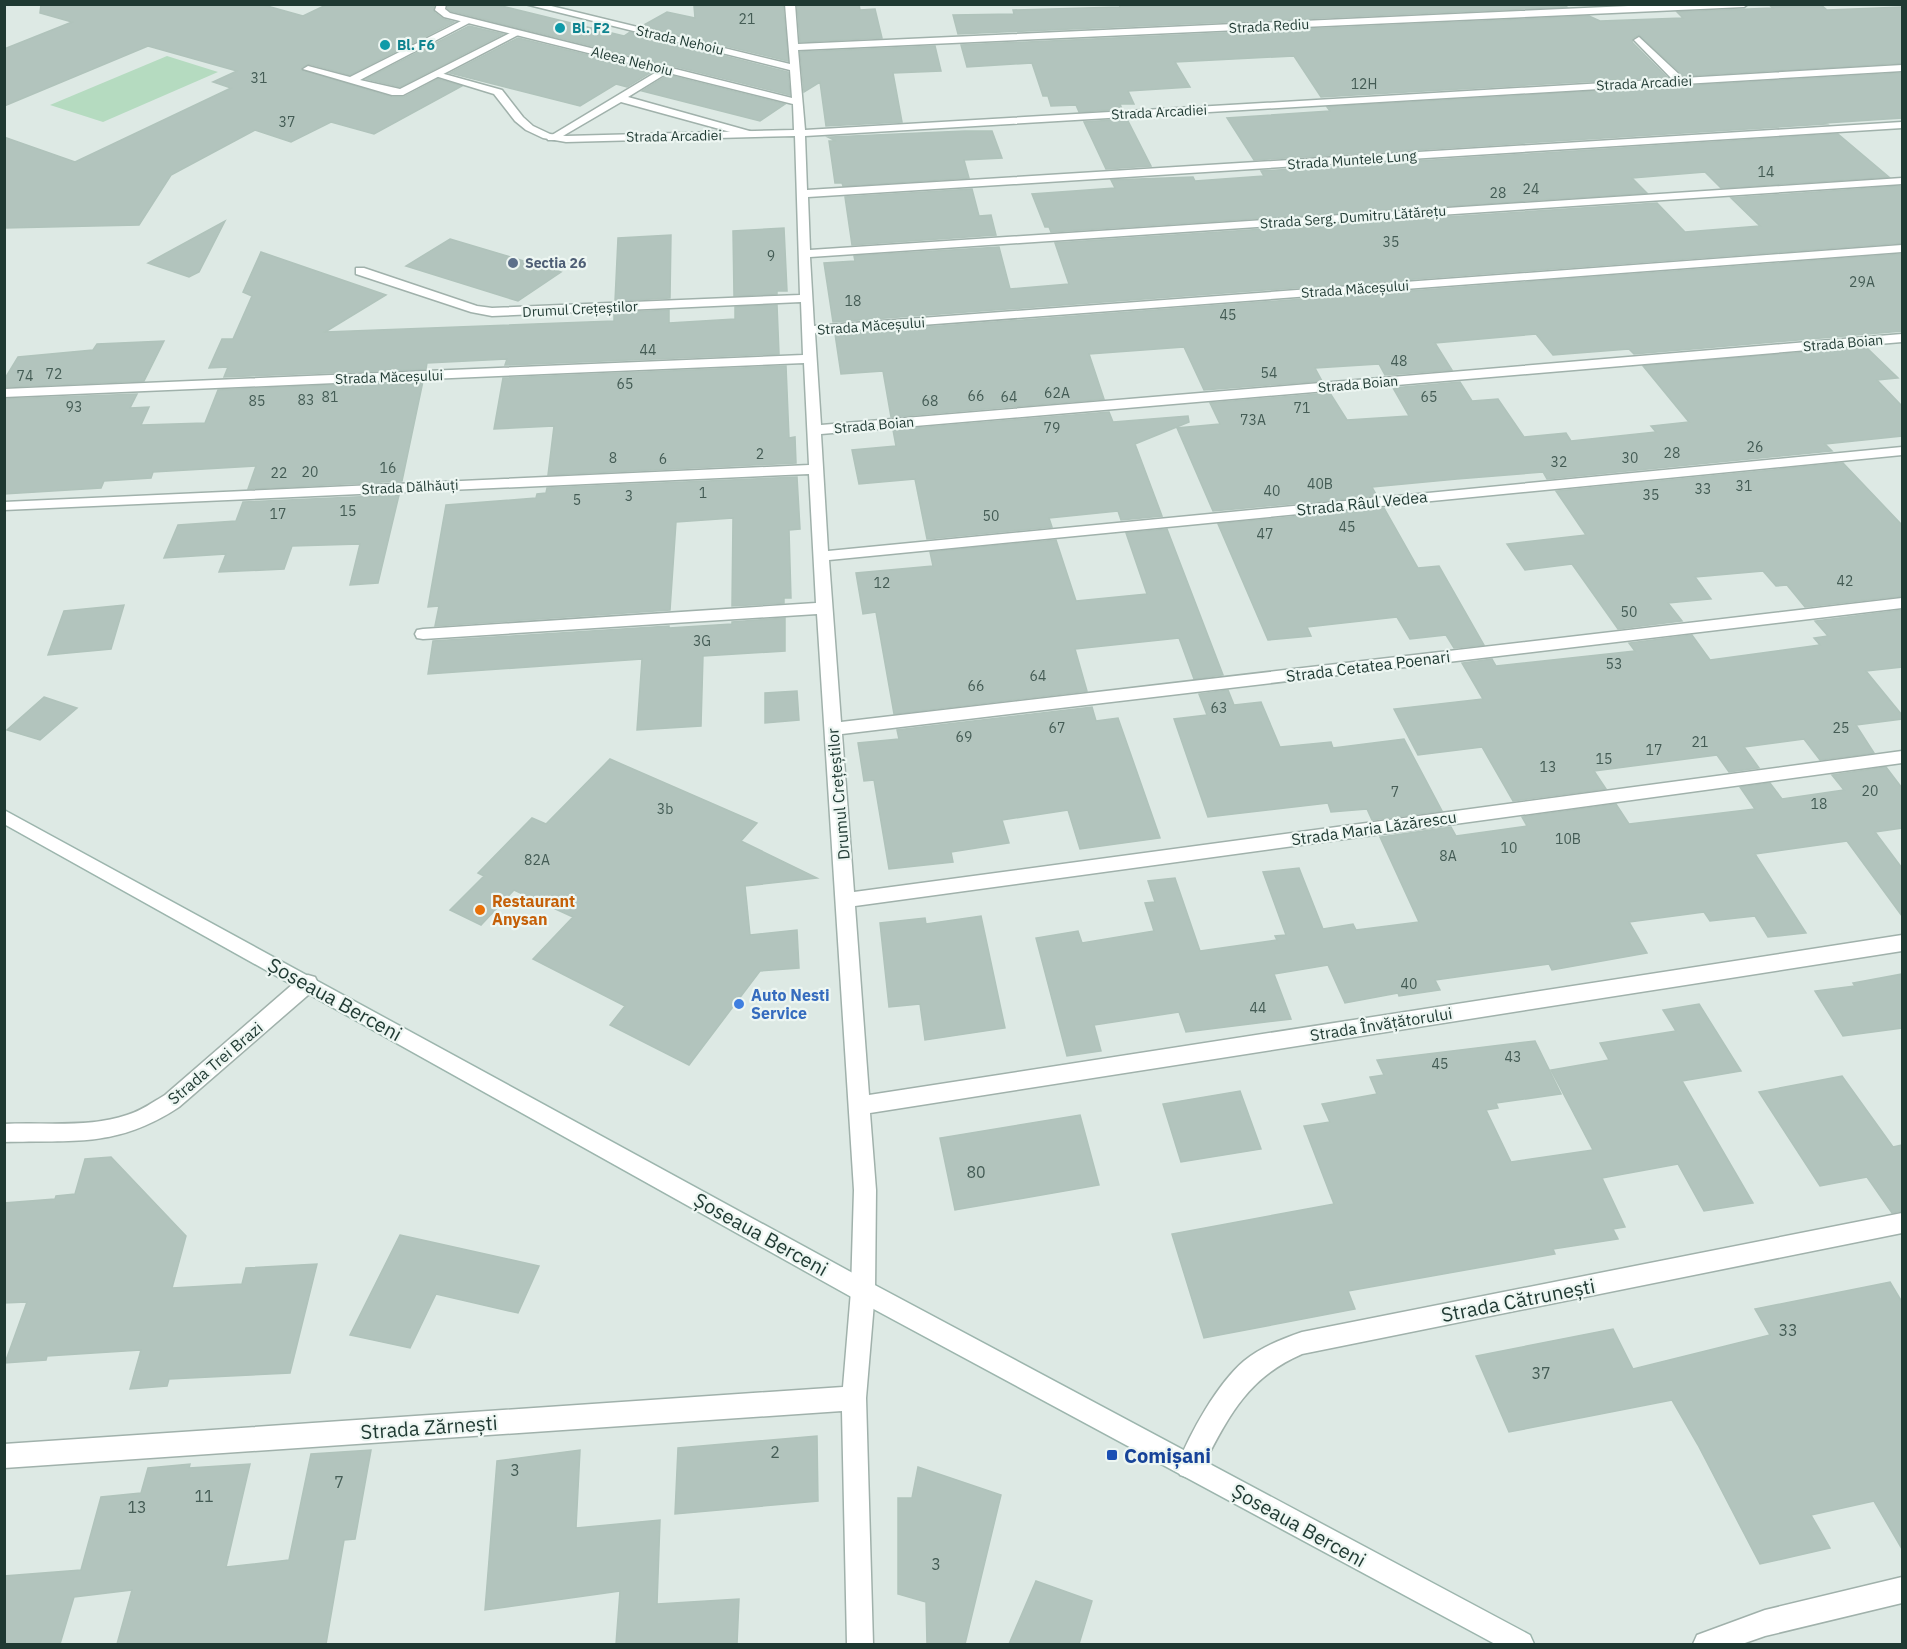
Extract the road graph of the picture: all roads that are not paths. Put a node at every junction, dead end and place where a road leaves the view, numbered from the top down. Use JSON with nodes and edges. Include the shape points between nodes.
{"nodes":[{"id":1,"x":442,"y":4,"type":"edge"},
{"id":2,"x":529,"y":4,"type":"edge"},
{"id":3,"x":790,"y":4,"type":"edge"},
{"id":4,"x":1744,"y":4,"type":"edge"},
{"id":5,"x":468,"y":21,"type":"junction"},
{"id":6,"x":517,"y":33,"type":"junction"},
{"id":7,"x":1639,"y":40,"type":"dead end"},
{"id":8,"x":794,"y":47,"type":"junction"},
{"id":9,"x":795,"y":68,"type":"junction"},
{"id":10,"x":1902,"y":68,"type":"edge"},
{"id":11,"x":308,"y":69,"type":"dead end"},
{"id":12,"x":667,"y":70,"type":"junction"},
{"id":13,"x":437,"y":75,"type":"junction"},
{"id":14,"x":350,"y":81,"type":"junction"},
{"id":15,"x":1680,"y":81,"type":"junction"},
{"id":16,"x":619,"y":98,"type":"junction"},
{"id":17,"x":797,"y":102,"type":"junction"},
{"id":18,"x":1902,"y":125,"type":"edge"},
{"id":19,"x":800,"y":133,"type":"junction"},
{"id":20,"x":750,"y":134,"type":"junction"},
{"id":21,"x":552,"y":138,"type":"junction"},
{"id":22,"x":1902,"y":181,"type":"edge"},
{"id":23,"x":801,"y":194,"type":"junction"},
{"id":24,"x":1902,"y":248,"type":"edge"},
{"id":25,"x":804,"y":254,"type":"junction"},
{"id":26,"x":360,"y":271,"type":"dead end"},
{"id":27,"x":806,"y":298,"type":"junction"},
{"id":28,"x":808,"y":330,"type":"junction"},
{"id":29,"x":1902,"y":338,"type":"edge"},
{"id":30,"x":810,"y":359,"type":"junction"},
{"id":31,"x":4,"y":393,"type":"edge"},
{"id":32,"x":814,"y":430,"type":"junction"},
{"id":33,"x":1902,"y":451,"type":"edge"},
{"id":34,"x":816,"y":469,"type":"junction"},
{"id":35,"x":4,"y":506,"type":"edge"},
{"id":36,"x":821,"y":556,"type":"junction"},
{"id":37,"x":1902,"y":603,"type":"edge"},
{"id":38,"x":825,"y":608,"type":"junction"},
{"id":39,"x":423,"y":634,"type":"dead end"},
{"id":40,"x":833,"y":729,"type":"junction"},
{"id":41,"x":1902,"y":757,"type":"edge"},
{"id":42,"x":4,"y":816,"type":"edge"},
{"id":43,"x":846,"y":900,"type":"junction"},
{"id":44,"x":1902,"y":943,"type":"edge"},
{"id":45,"x":308,"y":983,"type":"junction"},
{"id":46,"x":860,"y":1105,"type":"junction"},
{"id":47,"x":4,"y":1133,"type":"edge"},
{"id":48,"x":1902,"y":1223,"type":"edge"},
{"id":49,"x":863,"y":1291,"type":"junction"},
{"id":50,"x":854,"y":1398,"type":"junction"},
{"id":51,"x":4,"y":1456,"type":"edge"},
{"id":52,"x":1189,"y":1466,"type":"junction"},
{"id":53,"x":1902,"y":1590,"type":"edge"},
{"id":54,"x":860,"y":1644,"type":"edge"},
{"id":55,"x":1521,"y":1644,"type":"edge"},
{"id":56,"x":1706,"y":1644,"type":"edge"}],
"edges":[{"from":1,"to":5,"type":"street","name":"Aleea Nehoiu","via":[[442,13]]},
{"from":2,"to":9,"type":"street","name":"Strada Nehoiu"},
{"from":3,"to":8,"type":"street","name":"Drumul Crețeștilor"},
{"from":4,"to":8,"type":"street","name":"Strada Rediu"},
{"from":5,"to":6,"type":"street","name":"Aleea Nehoiu"},
{"from":5,"to":14,"type":"street"},
{"from":6,"to":12,"type":"street","name":"Aleea Nehoiu"},
{"from":6,"to":13,"type":"street"},
{"from":7,"to":15,"type":"street"},
{"from":8,"to":9,"type":"street","name":"Drumul Crețeștilor"},
{"from":9,"to":17,"type":"street","name":"Drumul Crețeștilor"},
{"from":10,"to":15,"type":"street","name":"Strada Arcadiei"},
{"from":11,"to":14,"type":"street"},
{"from":12,"to":16,"type":"street"},
{"from":12,"to":17,"type":"street","name":"Aleea Nehoiu"},
{"from":13,"to":14,"type":"street","via":[[403,93]]},
{"from":13,"to":21,"type":"street","name":"Strada Arcadiei","via":[[498,92],[519,119],[539,134]]},
{"from":15,"to":19,"type":"street","name":"Strada Arcadiei"},
{"from":16,"to":20,"type":"street"},
{"from":16,"to":21,"type":"street"},
{"from":17,"to":19,"type":"street","name":"Drumul Crețeștilor"},
{"from":18,"to":23,"type":"street","name":"Strada Muntele Lung"},
{"from":19,"to":20,"type":"street","name":"Strada Arcadiei"},
{"from":19,"to":23,"type":"street","name":"Drumul Crețeștilor"},
{"from":20,"to":21,"type":"street","name":"Strada Arcadiei"},
{"from":22,"to":25,"type":"street","name":"Strada Serg. Dumitru Lătărețu"},
{"from":23,"to":25,"type":"street","name":"Drumul Crețeștilor"},
{"from":24,"to":28,"type":"street","name":"Strada Măceșului"},
{"from":25,"to":27,"type":"street","name":"Drumul Crețeștilor"},
{"from":26,"to":27,"type":"street","name":"Drumul Crețeștilor","via":[[492,312]]},
{"from":27,"to":28,"type":"street","name":"Drumul Crețeștilor"},
{"from":28,"to":30,"type":"street","name":"Drumul Crețeștilor"},
{"from":29,"to":32,"type":"street","name":"Strada Boian"},
{"from":30,"to":31,"type":"street","name":"Strada Măceșului"},
{"from":30,"to":32,"type":"street","name":"Drumul Crețeștilor"},
{"from":32,"to":34,"type":"street","name":"Drumul Crețeștilor"},
{"from":33,"to":36,"type":"street","name":"Strada Râul Vedea"},
{"from":34,"to":35,"type":"street","name":"Strada Dălhăuți"},
{"from":34,"to":36,"type":"street","name":"Drumul Crețeștilor"},
{"from":36,"to":38,"type":"street","name":"Drumul Crețeștilor"},
{"from":37,"to":40,"type":"street","name":"Strada Cetatea Poenari"},
{"from":38,"to":39,"type":"street"},
{"from":38,"to":40,"type":"street","name":"Drumul Crețeștilor"},
{"from":40,"to":43,"type":"street","name":"Drumul Crețeștilor"},
{"from":41,"to":43,"type":"street","name":"Strada Maria Lăzărescu"},
{"from":42,"to":45,"type":"street","name":"Șoseaua Berceni"},
{"from":43,"to":46,"type":"street","name":"Drumul Crețeștilor"},
{"from":44,"to":46,"type":"street","name":"Strada Învățătorului"},
{"from":45,"to":47,"type":"street","name":"Strada Trei Brazi","via":[[156,1111],[127,1125]]},
{"from":45,"to":49,"type":"street","name":"Șoseaua Berceni"},
{"from":46,"to":49,"type":"street","name":"Drumul Crețeștilor","via":[[865,1190]]},
{"from":48,"to":52,"type":"street","name":"Strada Cătrunești","via":[[1302,1343],[1251,1370],[1226,1403]]},
{"from":49,"to":50,"type":"street","name":"Drumul Crețeștilor"},
{"from":49,"to":52,"type":"street","name":"Șoseaua Berceni"},
{"from":50,"to":51,"type":"street","name":"Strada Zărnești"},
{"from":50,"to":54,"type":"street","name":"Drumul Crețeștilor"},
{"from":52,"to":55,"type":"street","name":"Șoseaua Berceni"},
{"from":53,"to":56,"type":"street","via":[[1765,1623]]}]}
